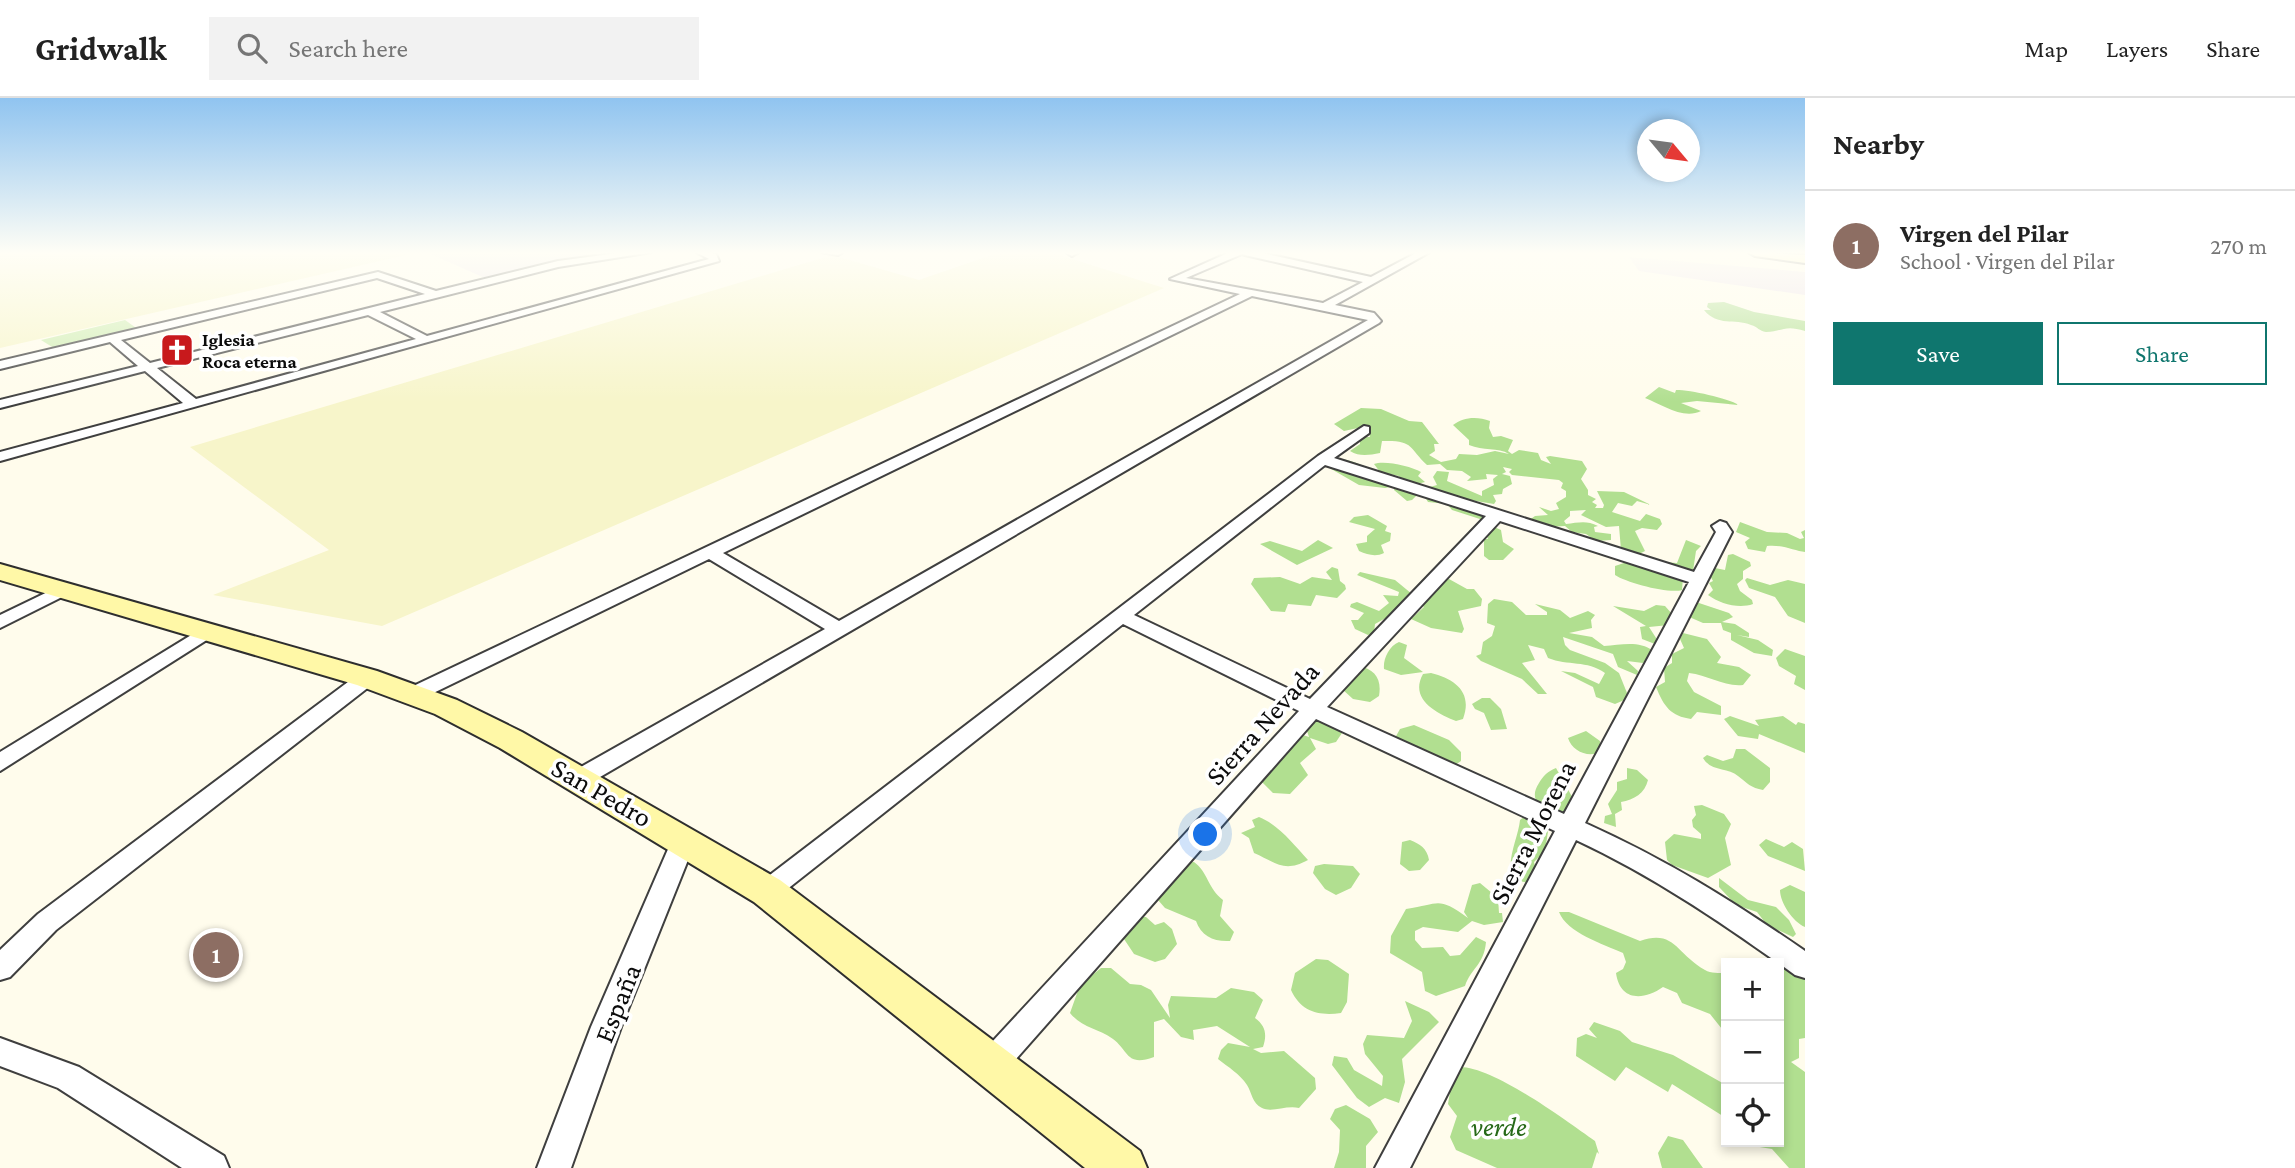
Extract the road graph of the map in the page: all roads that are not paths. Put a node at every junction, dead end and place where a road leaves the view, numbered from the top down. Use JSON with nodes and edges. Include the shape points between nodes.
{"nodes":[{"id":1,"x":264,"y":302,"type":"edge"},
{"id":2,"x":410,"y":302,"type":"edge"},
{"id":3,"x":565,"y":302,"type":"edge"},
{"id":4,"x":1231,"y":302,"type":"edge"},
{"id":5,"x":1305,"y":302,"type":"edge"},
{"id":6,"x":1332,"y":302,"type":"edge"},
{"id":7,"x":1327,"y":305,"type":"junction"},
{"id":8,"x":371,"y":312,"type":"junction"},
{"id":9,"x":112,"y":338,"type":"junction"},
{"id":10,"x":426,"y":340,"type":"junction"},
{"id":11,"x":0,"y":365,"type":"edge"},
{"id":12,"x":148,"y":367,"type":"junction"},
{"id":13,"x":192,"y":403,"type":"junction"},
{"id":14,"x":0,"y":404,"type":"edge"},
{"id":15,"x":1364,"y":430,"type":"dead end"},
{"id":16,"x":0,"y":457,"type":"edge"},
{"id":17,"x":1323,"y":458,"type":"junction"},
{"id":18,"x":1495,"y":516,"type":"junction"},
{"id":19,"x":1720,"y":526,"type":"dead end"},
{"id":20,"x":709,"y":552,"type":"junction"},
{"id":21,"x":0,"y":572,"type":"edge"},
{"id":22,"x":1698,"y":579,"type":"junction"},
{"id":23,"x":60,"y":591,"type":"junction"},
{"id":24,"x":1123,"y":617,"type":"junction"},
{"id":25,"x":0,"y":622,"type":"edge"},
{"id":26,"x":839,"y":629,"type":"junction"},
{"id":27,"x":205,"y":632,"type":"junction"},
{"id":28,"x":367,"y":678,"type":"junction"},
{"id":29,"x":414,"y":694,"type":"junction"},
{"id":30,"x":1313,"y":709,"type":"junction"},
{"id":31,"x":0,"y":763,"type":"edge"},
{"id":32,"x":580,"y":778,"type":"junction"},
{"id":33,"x":1569,"y":826,"type":"junction"},
{"id":34,"x":684,"y":840,"type":"junction"},
{"id":35,"x":767,"y":891,"type":"junction"},
{"id":36,"x":1805,"y":966,"type":"edge"},
{"id":37,"x":0,"y":968,"type":"edge"},
{"id":38,"x":0,"y":1052,"type":"edge"},
{"id":39,"x":990,"y":1066,"type":"junction"},
{"id":40,"x":212,"y":1168,"type":"edge"},
{"id":41,"x":554,"y":1168,"type":"edge"},
{"id":42,"x":1123,"y":1168,"type":"edge"},
{"id":43,"x":1392,"y":1168,"type":"edge"}],
"edges":[{"from":1,"to":9,"type":"street"},
{"from":2,"to":8,"type":"street"},
{"from":3,"to":10,"type":"street"},
{"from":4,"to":20,"type":"street"},
{"from":5,"to":7,"type":"street"},
{"from":6,"to":7,"type":"street"},
{"from":7,"to":26,"type":"street","via":[[1370,315],[1375,321]]},
{"from":8,"to":10,"type":"street"},
{"from":8,"to":12,"type":"street"},
{"from":9,"to":11,"type":"street"},
{"from":9,"to":12,"type":"street"},
{"from":10,"to":13,"type":"street"},
{"from":12,"to":13,"type":"street"},
{"from":12,"to":14,"type":"street"},
{"from":13,"to":16,"type":"street"},
{"from":15,"to":17,"type":"street"},
{"from":17,"to":18,"type":"street"},
{"from":17,"to":24,"type":"street"},
{"from":18,"to":22,"type":"street"},
{"from":18,"to":30,"type":"street","name":"Sierra Nevada"},
{"from":19,"to":22,"type":"street","name":"Sierra Morena","via":[[1724,531]]},
{"from":20,"to":26,"type":"street"},
{"from":20,"to":29,"type":"street"},
{"from":21,"to":23,"type":"main road","name":"San Pedro"},
{"from":22,"to":33,"type":"street","name":"Sierra Morena"},
{"from":23,"to":25,"type":"street"},
{"from":23,"to":27,"type":"main road","name":"San Pedro"},
{"from":24,"to":30,"type":"street"},
{"from":24,"to":35,"type":"street"},
{"from":26,"to":32,"type":"street"},
{"from":27,"to":28,"type":"main road","name":"San Pedro"},
{"from":27,"to":31,"type":"street"},
{"from":28,"to":29,"type":"main road","name":"San Pedro"},
{"from":28,"to":37,"type":"street","via":[[47,922]]},
{"from":29,"to":32,"type":"main road","name":"San Pedro"},
{"from":30,"to":33,"type":"street"},
{"from":30,"to":39,"type":"street","name":"Sierra Nevada"},
{"from":32,"to":34,"type":"main road","name":"San Pedro"},
{"from":33,"to":36,"type":"street","via":[[1646,862]]},
{"from":33,"to":43,"type":"street","name":"Sierra Morena"},
{"from":34,"to":35,"type":"main road","name":"San Pedro"},
{"from":34,"to":41,"type":"street","name":"España","via":[[606,1027]]},
{"from":35,"to":39,"type":"main road","name":"San Pedro"},
{"from":38,"to":40,"type":"street","via":[[68,1077]]},
{"from":39,"to":42,"type":"main road","name":"San Pedro"}]}
